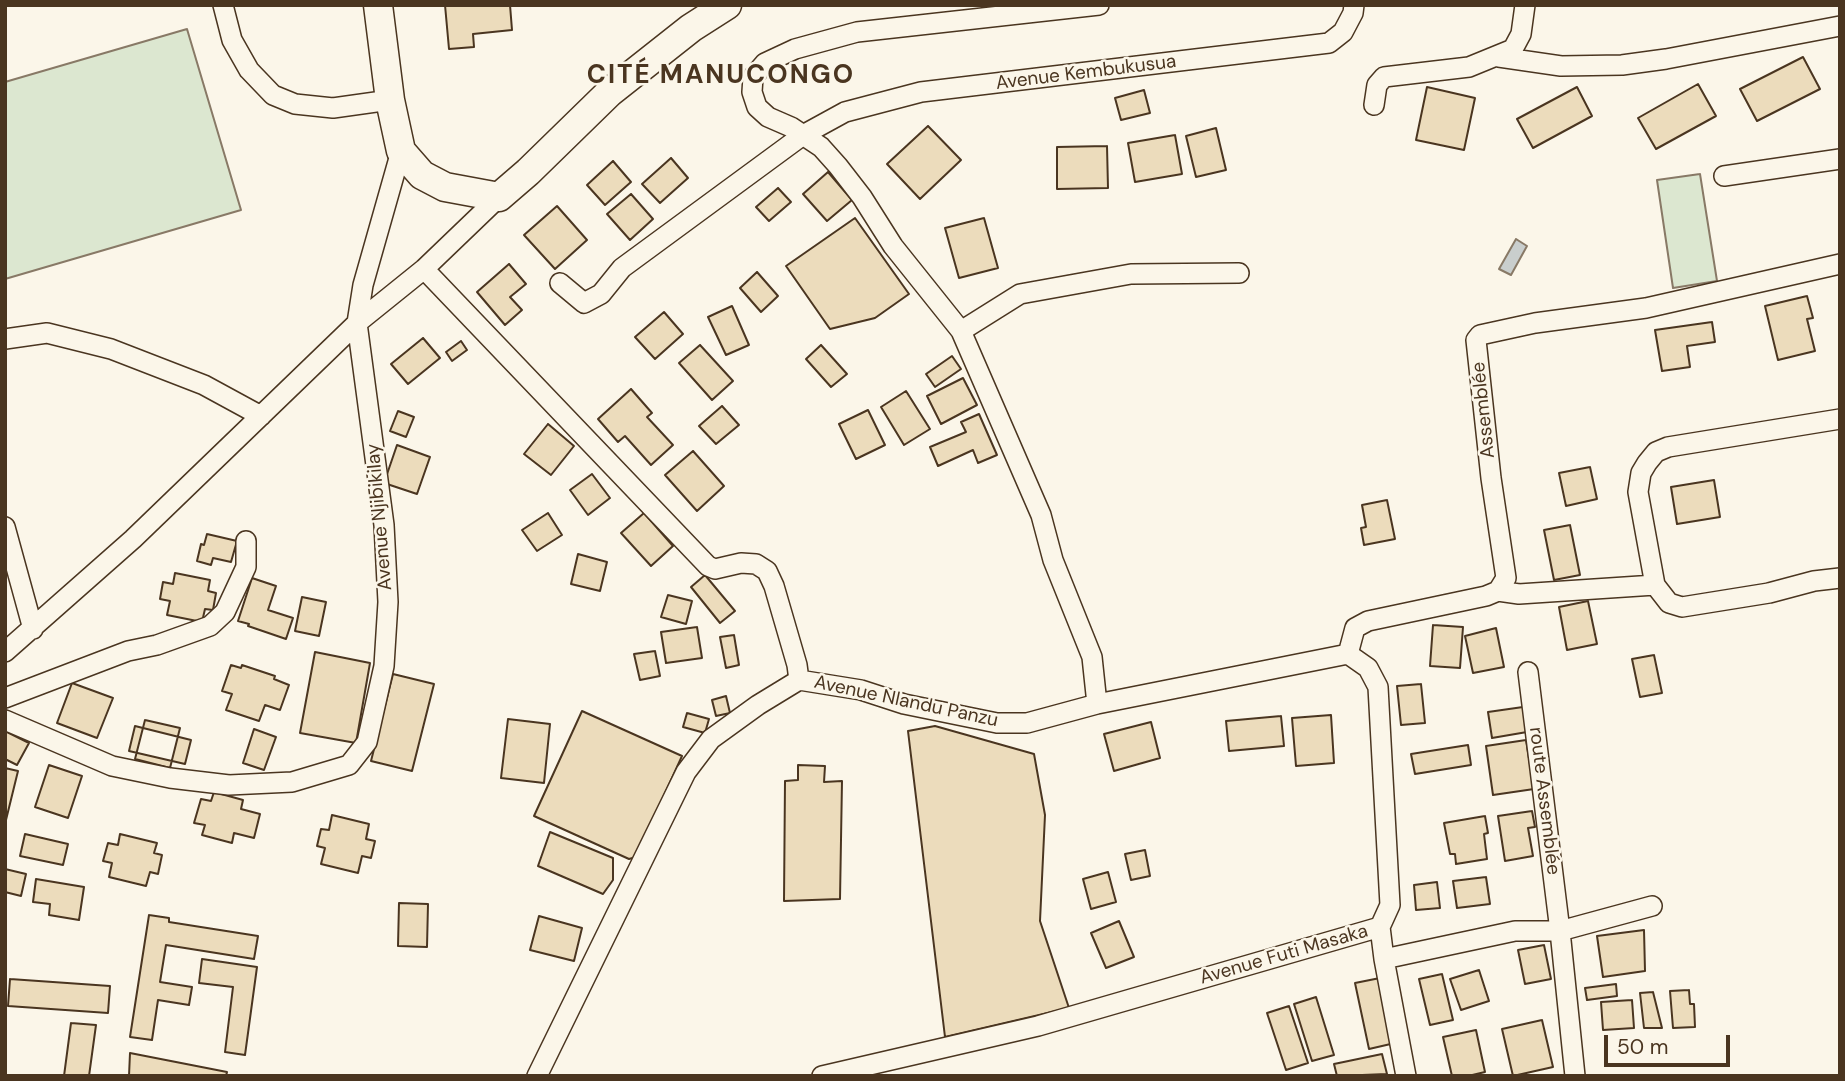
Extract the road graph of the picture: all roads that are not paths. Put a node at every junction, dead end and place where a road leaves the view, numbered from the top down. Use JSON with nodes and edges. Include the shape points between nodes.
{"nodes":[{"id":1,"x":223,"y":5,"type":"edge"},
{"id":2,"x":378,"y":5,"type":"edge"},
{"id":3,"x":727,"y":5,"type":"edge"},
{"id":4,"x":1099,"y":5,"type":"edge"},
{"id":5,"x":1354,"y":5,"type":"edge"},
{"id":6,"x":1525,"y":5,"type":"edge"},
{"id":7,"x":951,"y":13,"type":"edge"},
{"id":8,"x":1840,"y":26,"type":"edge"},
{"id":9,"x":1499,"y":57,"type":"junction"},
{"id":10,"x":390,"y":100,"type":"junction"},
{"id":11,"x":1374,"y":105,"type":"dead end"},
{"id":12,"x":803,"y":135,"type":"junction"},
{"id":13,"x":401,"y":151,"type":"junction"},
{"id":14,"x":1840,"y":159,"type":"edge"},
{"id":15,"x":1724,"y":176,"type":"dead end"},
{"id":16,"x":499,"y":197,"type":"junction"},
{"id":17,"x":1840,"y":264,"type":"edge"},
{"id":18,"x":424,"y":269,"type":"junction"},
{"id":19,"x":1239,"y":273,"type":"dead end"},
{"id":20,"x":560,"y":283,"type":"dead end"},
{"id":21,"x":358,"y":323,"type":"junction"},
{"id":22,"x":961,"y":331,"type":"junction"},
{"id":23,"x":5,"y":339,"type":"edge"},
{"id":24,"x":261,"y":416,"type":"junction"},
{"id":25,"x":1840,"y":419,"type":"edge"},
{"id":26,"x":5,"y":527,"type":"edge"},
{"id":27,"x":246,"y":541,"type":"dead end"},
{"id":28,"x":1840,"y":578,"type":"edge"},
{"id":29,"x":1656,"y":585,"type":"junction"},
{"id":30,"x":1498,"y":591,"type":"junction"},
{"id":31,"x":33,"y":629,"type":"junction"},
{"id":32,"x":5,"y":652,"type":"edge"},
{"id":33,"x":1348,"y":654,"type":"junction"},
{"id":34,"x":1528,"y":672,"type":"dead end"},
{"id":35,"x":799,"y":680,"type":"junction"},
{"id":36,"x":5,"y":698,"type":"edge"},
{"id":37,"x":1097,"y":704,"type":"junction"},
{"id":38,"x":5,"y":720,"type":"edge"},
{"id":39,"x":1652,"y":906,"type":"dead end"},
{"id":40,"x":1380,"y":927,"type":"junction"},
{"id":41,"x":1560,"y":931,"type":"junction"},
{"id":42,"x":1384,"y":958,"type":"junction"},
{"id":43,"x":537,"y":1076,"type":"edge"},
{"id":44,"x":822,"y":1076,"type":"edge"},
{"id":45,"x":1406,"y":1076,"type":"edge"},
{"id":46,"x":1575,"y":1076,"type":"edge"}],
"edges":[{"from":1,"to":10,"type":"street","via":[[232,40],[249,70],[273,95],[295,104],[333,108]]},
{"from":2,"to":10,"type":"highway"},
{"from":3,"to":16,"type":"highway","via":[[610,92]]},
{"from":4,"to":7,"type":"street"},
{"from":5,"to":12,"type":"street","name":"Avenue Kembukusua","via":[[1343,32],[1329,43],[921,92],[845,112]]},
{"from":6,"to":9,"type":"street","via":[[1521,34],[1513,49]]},
{"from":7,"to":12,"type":"street","via":[[794,49],[765,63],[753,77],[751,92],[757,107]]},
{"from":8,"to":9,"type":"street","via":[[1622,65],[1561,66]]},
{"from":9,"to":11,"type":"street","via":[[1469,67],[1384,76],[1377,85]]},
{"from":10,"to":13,"type":"highway"},
{"from":12,"to":20,"type":"street","name":"Avenue Kembukusua","via":[[622,268],[601,294],[584,303]]},
{"from":12,"to":22,"type":"street","via":[[838,166],[893,246]]},
{"from":13,"to":16,"type":"highway","via":[[422,175],[445,187]]},
{"from":13,"to":21,"type":"street","name":"Avenue Njibikilay","via":[[366,273]]},
{"from":14,"to":15,"type":"street"},
{"from":16,"to":18,"type":"street"},
{"from":17,"to":30,"type":"street","name":"Assemblée","via":[[1646,308],[1480,335],[1476,341],[1506,578]]},
{"from":18,"to":21,"type":"street"},
{"from":18,"to":35,"type":"street","via":[[708,566],[756,564],[767,571]]},
{"from":19,"to":22,"type":"street","via":[[1131,274],[1020,294]]},
{"from":21,"to":24,"type":"street"},
{"from":21,"to":38,"type":"street","name":"Avenue Njibikilay","via":[[384,525],[388,602],[384,666],[367,742],[349,765],[292,782],[229,785],[170,778],[112,766]]},
{"from":22,"to":37,"type":"street","via":[[1041,514],[1053,560],[1092,657]]},
{"from":23,"to":24,"type":"street","via":[[47,332],[111,349],[204,386]]},
{"from":24,"to":31,"type":"street"},
{"from":25,"to":29,"type":"street","via":[[1656,452],[1641,472],[1638,492]]},
{"from":26,"to":31,"type":"street"},
{"from":27,"to":36,"type":"street","via":[[246,568],[225,612],[210,626]]},
{"from":28,"to":29,"type":"street","via":[[1682,607],[1669,603]]},
{"from":29,"to":30,"type":"street","via":[[1519,594]]},
{"from":30,"to":33,"type":"street","via":[[1368,621],[1355,628]]},
{"from":31,"to":32,"type":"street"},
{"from":33,"to":37,"type":"street"},
{"from":33,"to":40,"type":"street","name":"Avenue Futi Masaka","via":[[1368,668],[1378,687],[1390,905]]},
{"from":34,"to":41,"type":"street","name":"route Assemblée"},
{"from":35,"to":37,"type":"street","name":"Avenue Nlandu Panzu","via":[[862,690],[904,704],[997,723],[1027,723]]},
{"from":35,"to":43,"type":"street","name":"Avenue Nlandu Panzu","via":[[711,739],[686,772]]},
{"from":39,"to":41,"type":"street"},
{"from":40,"to":42,"type":"street"},
{"from":40,"to":44,"type":"street","name":"Avenue Futi Masaka","via":[[1038,1026]]},
{"from":41,"to":42,"type":"street","via":[[1515,931]]},
{"from":41,"to":46,"type":"street","name":"route Assemblée"},
{"from":42,"to":45,"type":"street"}]}
